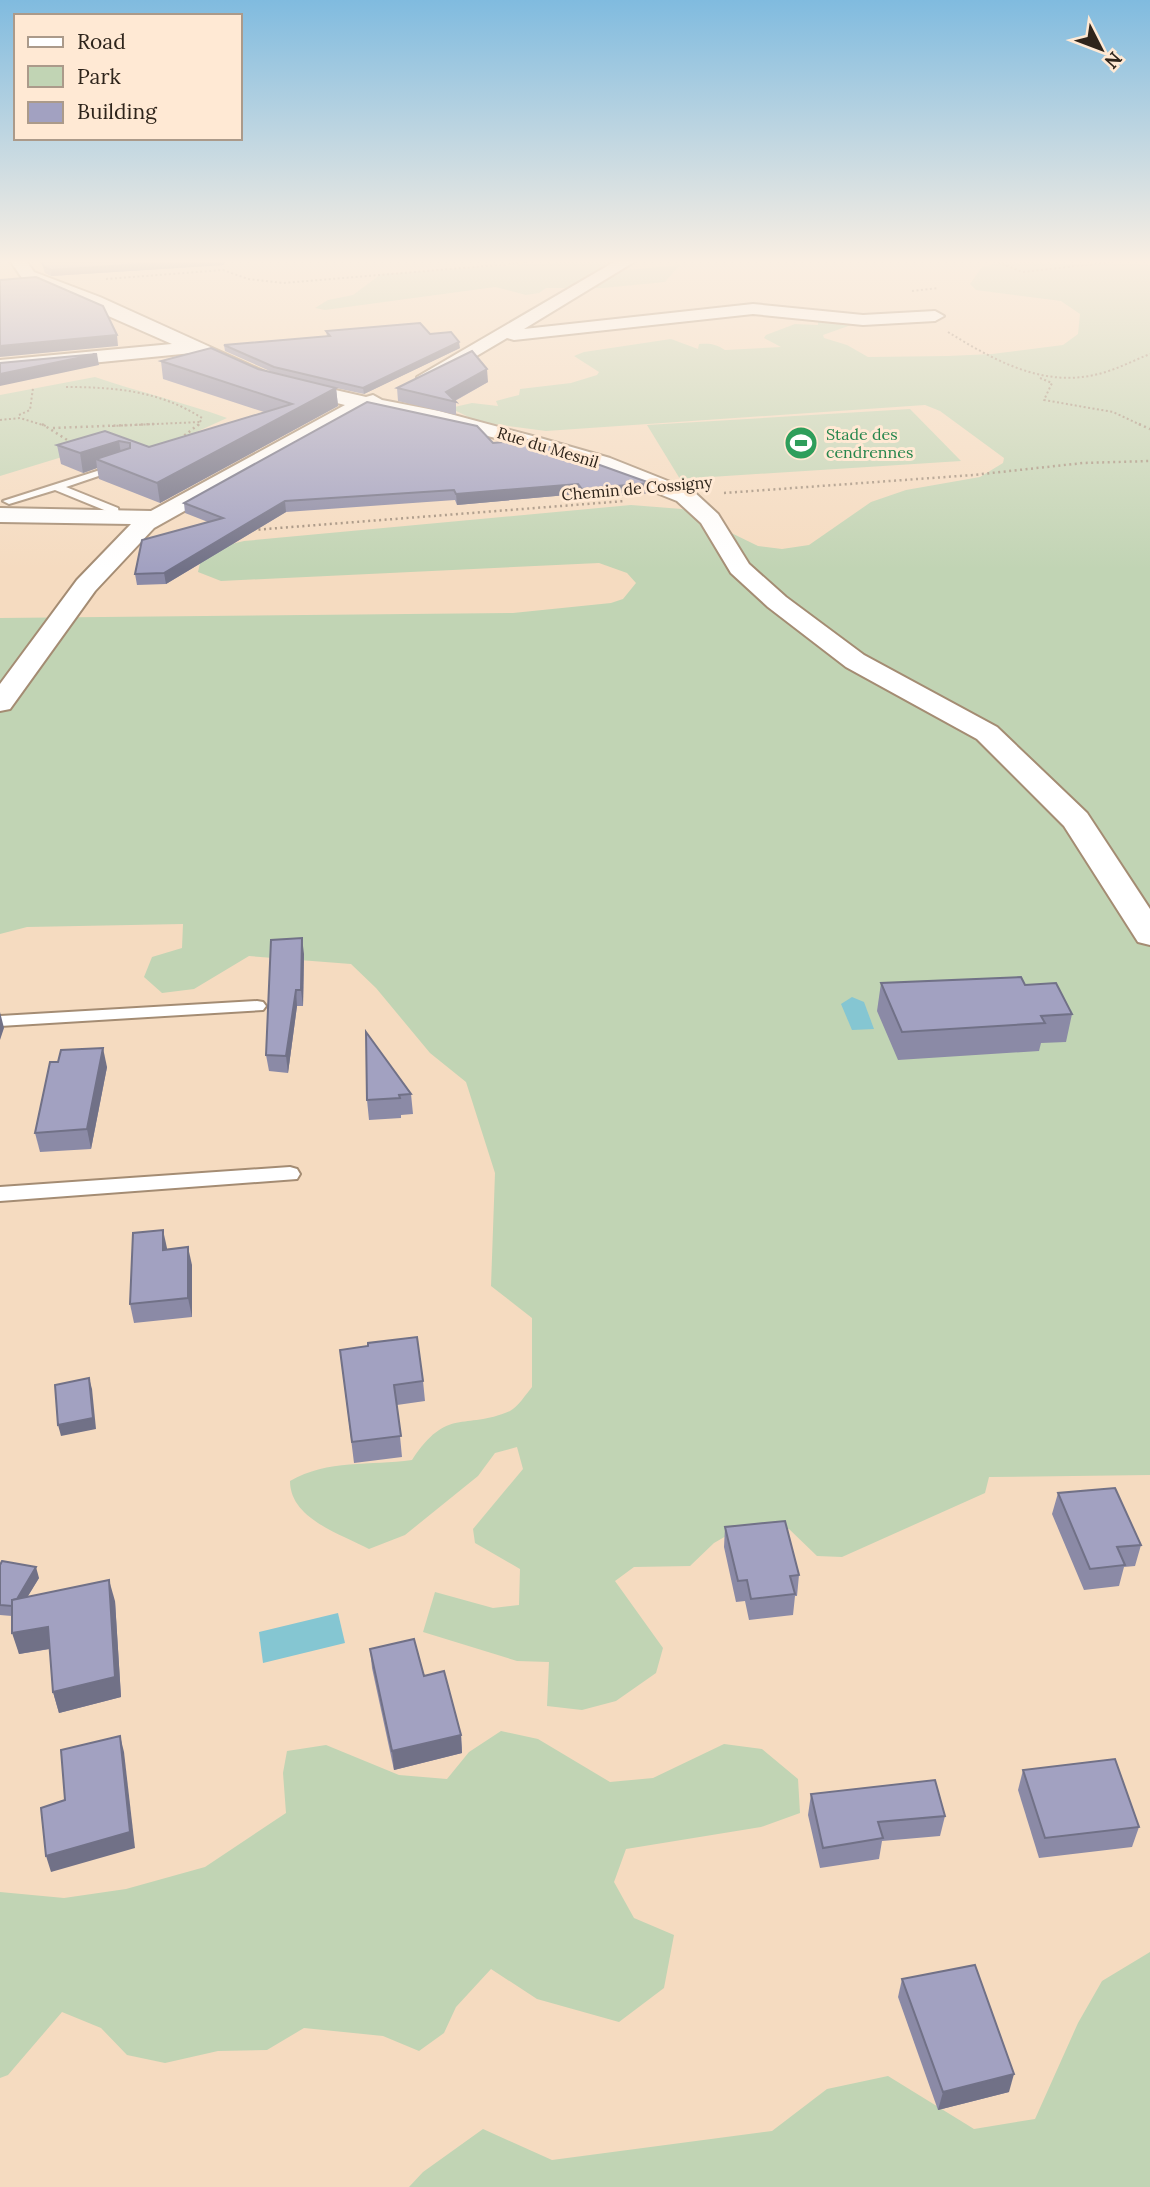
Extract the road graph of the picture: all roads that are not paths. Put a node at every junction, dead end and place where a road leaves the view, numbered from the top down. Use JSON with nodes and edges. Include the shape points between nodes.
{"nodes":[{"id":1,"x":20,"y":364,"type":"edge"},
{"id":2,"x":232,"y":364,"type":"edge"},
{"id":3,"x":448,"y":364,"type":"edge"},
{"id":4,"x":0,"y":366,"type":"edge"},
{"id":5,"x":363,"y":403,"type":"junction"},
{"id":6,"x":127,"y":465,"type":"edge"},
{"id":7,"x":56,"y":487,"type":"junction"},
{"id":8,"x":4,"y":508,"type":"edge"},
{"id":9,"x":116,"y":517,"type":"junction"},
{"id":10,"x":150,"y":520,"type":"junction"},
{"id":11,"x":0,"y":702,"type":"edge"},
{"id":12,"x":1150,"y":935,"type":"edge"},
{"id":13,"x":257,"y":1006,"type":"dead end"},
{"id":14,"x":0,"y":1021,"type":"edge"},
{"id":15,"x":290,"y":1174,"type":"dead end"},
{"id":16,"x":0,"y":1194,"type":"edge"}],
"edges":[{"from":1,"to":4,"type":"street"},
{"from":2,"to":5,"type":"street","name":"Rue du Mesnil","via":[[267,380]]},
{"from":3,"to":5,"type":"street","via":[[402,389]]},
{"from":5,"to":10,"type":"street"},
{"from":5,"to":12,"type":"street","name":"Rue du Mesnil","via":[[533,442],[685,496],[710,519],[740,568],[777,602],[855,661],[987,733],[1076,820]]},
{"from":6,"to":7,"type":"lane"},
{"from":7,"to":8,"type":"lane"},
{"from":7,"to":9,"type":"lane","via":[[114,510]]},
{"from":8,"to":9,"type":"street"},
{"from":9,"to":10,"type":"street"},
{"from":10,"to":11,"type":"street","via":[[126,540]]},
{"from":13,"to":14,"type":"lane"},
{"from":15,"to":16,"type":"lane"}]}
